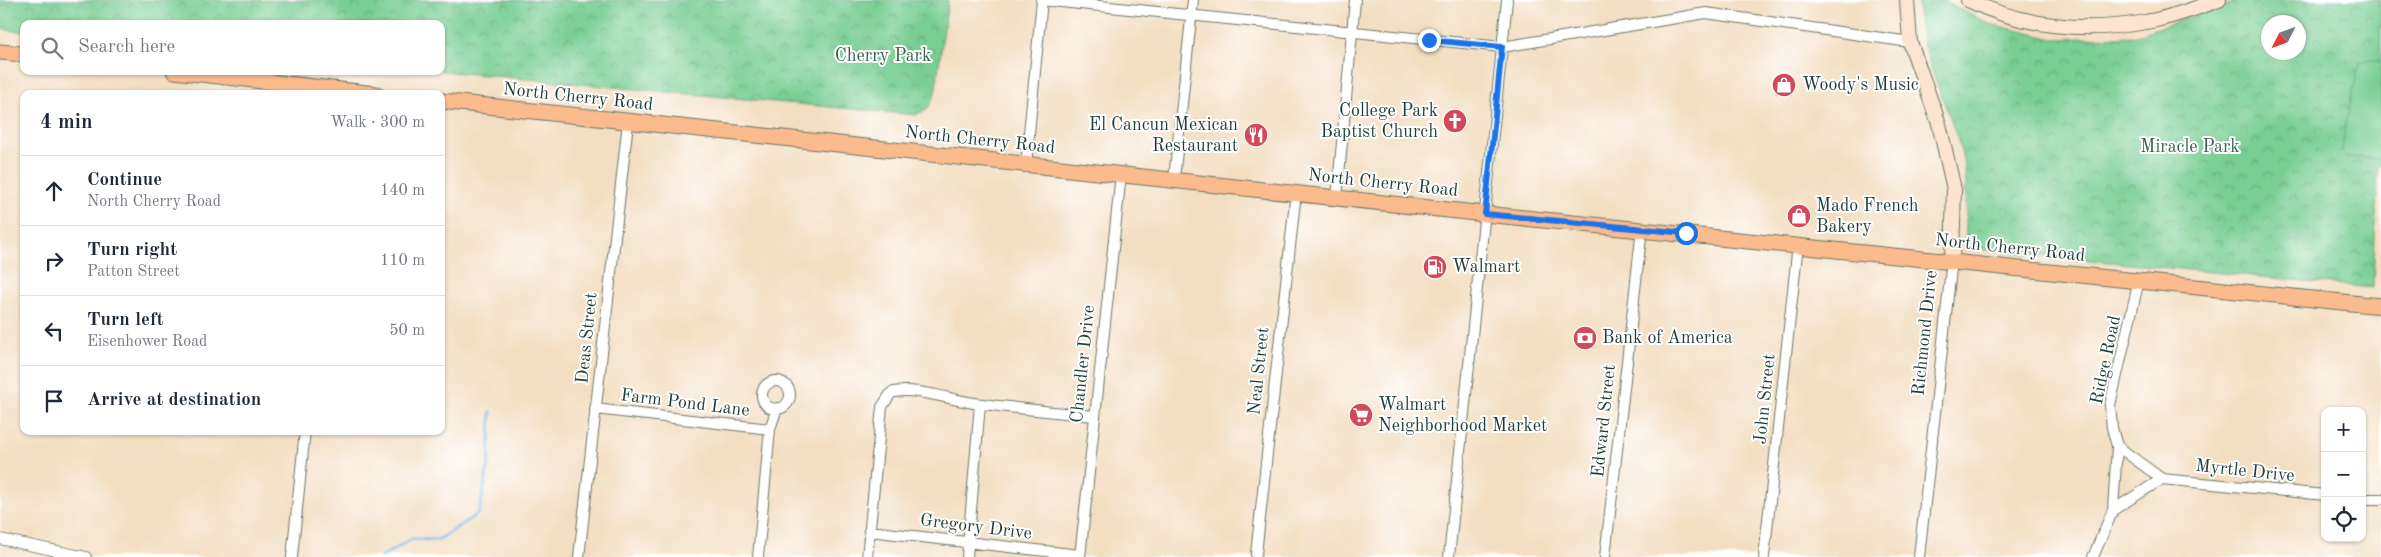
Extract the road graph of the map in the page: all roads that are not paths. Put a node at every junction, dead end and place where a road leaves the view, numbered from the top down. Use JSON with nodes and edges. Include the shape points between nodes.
{"nodes":[{"id":1,"x":1042,"y":0,"type":"edge"},
{"id":2,"x":1192,"y":0,"type":"edge"},
{"id":3,"x":1356,"y":0,"type":"edge"},
{"id":4,"x":1507,"y":0,"type":"edge"},
{"id":5,"x":1907,"y":0,"type":"edge"},
{"id":6,"x":1968,"y":0,"type":"edge"},
{"id":7,"x":2219,"y":0,"type":"edge"},
{"id":8,"x":1191,"y":16,"type":"junction"},
{"id":9,"x":1352,"y":33,"type":"junction"},
{"id":10,"x":1910,"y":42,"type":"junction"},
{"id":11,"x":1502,"y":47,"type":"junction"},
{"id":12,"x":0,"y":52,"type":"edge"},
{"id":13,"x":20,"y":54,"type":"edge"},
{"id":14,"x":206,"y":75,"type":"edge"},
{"id":15,"x":325,"y":90,"type":"edge"},
{"id":16,"x":445,"y":101,"type":"edge"},
{"id":17,"x":628,"y":122,"type":"junction"},
{"id":18,"x":1026,"y":164,"type":"junction"},
{"id":19,"x":1121,"y":174,"type":"junction"},
{"id":20,"x":1174,"y":179,"type":"junction"},
{"id":21,"x":1296,"y":192,"type":"junction"},
{"id":22,"x":1337,"y":197,"type":"junction"},
{"id":23,"x":1485,"y":214,"type":"junction"},
{"id":24,"x":1642,"y":228,"type":"junction"},
{"id":25,"x":1798,"y":244,"type":"junction"},
{"id":26,"x":1952,"y":260,"type":"junction"},
{"id":27,"x":2140,"y":280,"type":"junction"},
{"id":28,"x":2381,"y":306,"type":"edge"},
{"id":29,"x":980,"y":404,"type":"junction"},
{"id":30,"x":777,"y":408,"type":"dead end"},
{"id":31,"x":595,"y":409,"type":"junction"},
{"id":32,"x":1094,"y":416,"type":"junction"},
{"id":33,"x":770,"y":429,"type":"junction"},
{"id":34,"x":305,"y":435,"type":"edge"},
{"id":35,"x":2117,"y":446,"type":"junction"},
{"id":36,"x":2162,"y":479,"type":"junction"},
{"id":37,"x":2321,"y":495,"type":"edge"},
{"id":38,"x":2366,"y":499,"type":"edge"},
{"id":39,"x":2381,"y":499,"type":"edge"},
{"id":40,"x":2113,"y":510,"type":"junction"},
{"id":41,"x":869,"y":531,"type":"junction"},
{"id":42,"x":0,"y":539,"type":"edge"},
{"id":43,"x":969,"y":542,"type":"junction"},
{"id":44,"x":1256,"y":554,"type":"dead end"},
{"id":45,"x":1080,"y":556,"type":"edge"},
{"id":46,"x":86,"y":557,"type":"edge"},
{"id":47,"x":292,"y":557,"type":"edge"},
{"id":48,"x":579,"y":557,"type":"edge"},
{"id":49,"x":758,"y":557,"type":"edge"},
{"id":50,"x":866,"y":557,"type":"edge"},
{"id":51,"x":967,"y":557,"type":"edge"},
{"id":52,"x":1450,"y":557,"type":"edge"},
{"id":53,"x":1605,"y":557,"type":"edge"},
{"id":54,"x":1764,"y":557,"type":"edge"},
{"id":55,"x":1919,"y":557,"type":"edge"},
{"id":56,"x":2092,"y":557,"type":"edge"}],
"edges":[{"from":1,"to":8,"type":"street"},
{"from":1,"to":18,"type":"street"},
{"from":2,"to":8,"type":"street"},
{"from":3,"to":9,"type":"street"},
{"from":4,"to":11,"type":"street"},
{"from":5,"to":10,"type":"street","name":"Richmond Drive"},
{"from":6,"to":7,"type":"street","via":[[2010,16],[2079,28],[2148,22]]},
{"from":8,"to":9,"type":"street"},
{"from":8,"to":20,"type":"street"},
{"from":9,"to":11,"type":"street"},
{"from":9,"to":22,"type":"street"},
{"from":10,"to":11,"type":"street","via":[[1706,13]]},
{"from":10,"to":26,"type":"street","name":"Richmond Drive","via":[[1939,124],[1954,189]]},
{"from":11,"to":23,"type":"street"},
{"from":12,"to":13,"type":"main road"},
{"from":14,"to":15,"type":"main road"},
{"from":16,"to":17,"type":"main road","name":"North Cherry Road"},
{"from":17,"to":18,"type":"main road","name":"North Cherry Road"},
{"from":17,"to":31,"type":"street","name":"Deas Street"},
{"from":18,"to":19,"type":"main road","name":"North Cherry Road"},
{"from":19,"to":20,"type":"main road","name":"North Cherry Road"},
{"from":19,"to":32,"type":"street","name":"Chandler Drive"},
{"from":20,"to":21,"type":"main road","name":"North Cherry Road"},
{"from":21,"to":22,"type":"main road","name":"North Cherry Road"},
{"from":21,"to":44,"type":"street","name":"Neal Street"},
{"from":22,"to":23,"type":"main road","name":"North Cherry Road"},
{"from":23,"to":24,"type":"main road","name":"North Cherry Road"},
{"from":23,"to":52,"type":"street"},
{"from":24,"to":25,"type":"main road","name":"North Cherry Road"},
{"from":24,"to":53,"type":"street","name":"Edward Street"},
{"from":25,"to":26,"type":"main road","name":"North Cherry Road"},
{"from":25,"to":54,"type":"street","name":"John Street"},
{"from":26,"to":27,"type":"main road","name":"North Cherry Road"},
{"from":26,"to":55,"type":"street","name":"Richmond Drive"},
{"from":27,"to":28,"type":"main road","name":"North Cherry Road"},
{"from":27,"to":35,"type":"street","name":"Ridge Road","via":[[2110,405]]},
{"from":29,"to":32,"type":"street"},
{"from":29,"to":41,"type":"street","via":[[902,391],[888,396],[882,407]]},
{"from":29,"to":43,"type":"street"},
{"from":30,"to":33,"type":"street","name":"Farm Pond Lane"},
{"from":31,"to":33,"type":"street","name":"Farm Pond Lane"},
{"from":31,"to":48,"type":"street","name":"Deas Street"},
{"from":32,"to":45,"type":"street","name":"Chandler Drive"},
{"from":33,"to":49,"type":"street","name":"Farm Pond Lane"},
{"from":34,"to":47,"type":"street"},
{"from":35,"to":36,"type":"street"},
{"from":35,"to":40,"type":"street","name":"Ridge Road"},
{"from":36,"to":37,"type":"street","name":"Myrtle Drive"},
{"from":36,"to":40,"type":"street"},
{"from":38,"to":39,"type":"street"},
{"from":40,"to":56,"type":"street","name":"Ridge Road"},
{"from":41,"to":43,"type":"street","name":"Gregory Drive"},
{"from":41,"to":50,"type":"street"},
{"from":42,"to":46,"type":"street"},
{"from":43,"to":45,"type":"street","name":"Gregory Drive"},
{"from":43,"to":51,"type":"street"}]}
